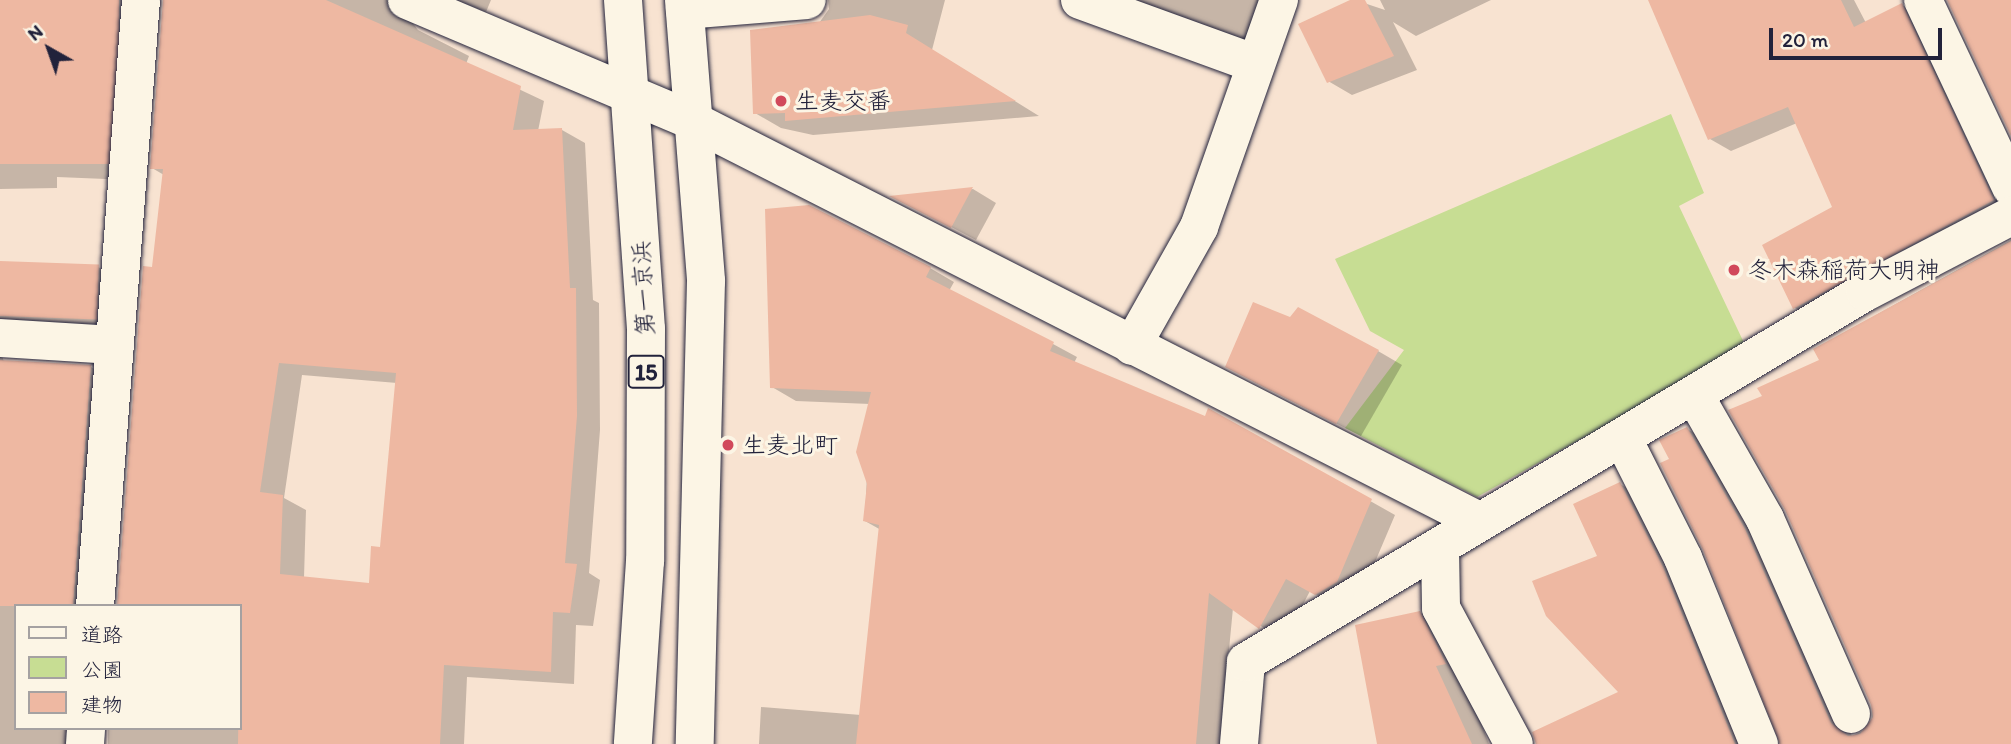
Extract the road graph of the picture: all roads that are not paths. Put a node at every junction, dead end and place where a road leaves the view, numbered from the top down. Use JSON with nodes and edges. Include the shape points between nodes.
{"nodes":[{"id":1,"x":141,"y":0,"type":"edge"},
{"id":2,"x":407,"y":0,"type":"edge"},
{"id":3,"x":623,"y":0,"type":"edge"},
{"id":4,"x":807,"y":0,"type":"edge"},
{"id":5,"x":1080,"y":0,"type":"edge"},
{"id":6,"x":1279,"y":0,"type":"edge"},
{"id":7,"x":1923,"y":0,"type":"edge"},
{"id":8,"x":684,"y":5,"type":"edge"},
{"id":9,"x":1256,"y":64,"type":"junction"},
{"id":10,"x":631,"y":94,"type":"junction"},
{"id":11,"x":693,"y":121,"type":"junction"},
{"id":12,"x":2011,"y":187,"type":"edge"},
{"id":13,"x":2011,"y":216,"type":"edge"},
{"id":14,"x":0,"y":338,"type":"edge"},
{"id":15,"x":115,"y":345,"type":"junction"},
{"id":16,"x":1132,"y":346,"type":"junction"},
{"id":17,"x":1696,"y":398,"type":"junction"},
{"id":18,"x":1623,"y":439,"type":"junction"},
{"id":19,"x":1477,"y":520,"type":"junction"},
{"id":20,"x":1440,"y":549,"type":"junction"},
{"id":21,"x":95,"y":604,"type":"edge"},
{"id":22,"x":1851,"y":713,"type":"dead end"},
{"id":23,"x":633,"y":744,"type":"edge"},
{"id":24,"x":695,"y":744,"type":"edge"},
{"id":25,"x":1239,"y":744,"type":"edge"},
{"id":26,"x":1514,"y":744,"type":"edge"},
{"id":27,"x":1759,"y":744,"type":"edge"}],
"edges":[{"from":1,"to":15,"type":"main road"},
{"from":2,"to":10,"type":"main road"},
{"from":3,"to":10,"type":"main road","name":"第一京浜","number":"15"},
{"from":4,"to":8,"type":"main road"},
{"from":5,"to":9,"type":"main road"},
{"from":6,"to":9,"type":"main road"},
{"from":7,"to":12,"type":"main road"},
{"from":8,"to":11,"type":"main road"},
{"from":9,"to":16,"type":"main road","via":[[1199,227]]},
{"from":10,"to":11,"type":"main road"},
{"from":10,"to":23,"type":"main road","name":"第一京浜","number":"15","via":[[646,329],[645,561]]},
{"from":11,"to":16,"type":"main road"},
{"from":11,"to":24,"type":"main road","via":[[706,281]]},
{"from":13,"to":17,"type":"main road","via":[[1865,292]]},
{"from":14,"to":15,"type":"main road"},
{"from":15,"to":21,"type":"main road"},
{"from":16,"to":19,"type":"main road"},
{"from":17,"to":18,"type":"main road"},
{"from":17,"to":22,"type":"main road","via":[[1765,519]]},
{"from":18,"to":19,"type":"main road"},
{"from":18,"to":27,"type":"main road","via":[[1683,558]]},
{"from":19,"to":20,"type":"main road"},
{"from":20,"to":25,"type":"main road","via":[[1246,662]]},
{"from":20,"to":26,"type":"main road","via":[[1441,608]]}]}
